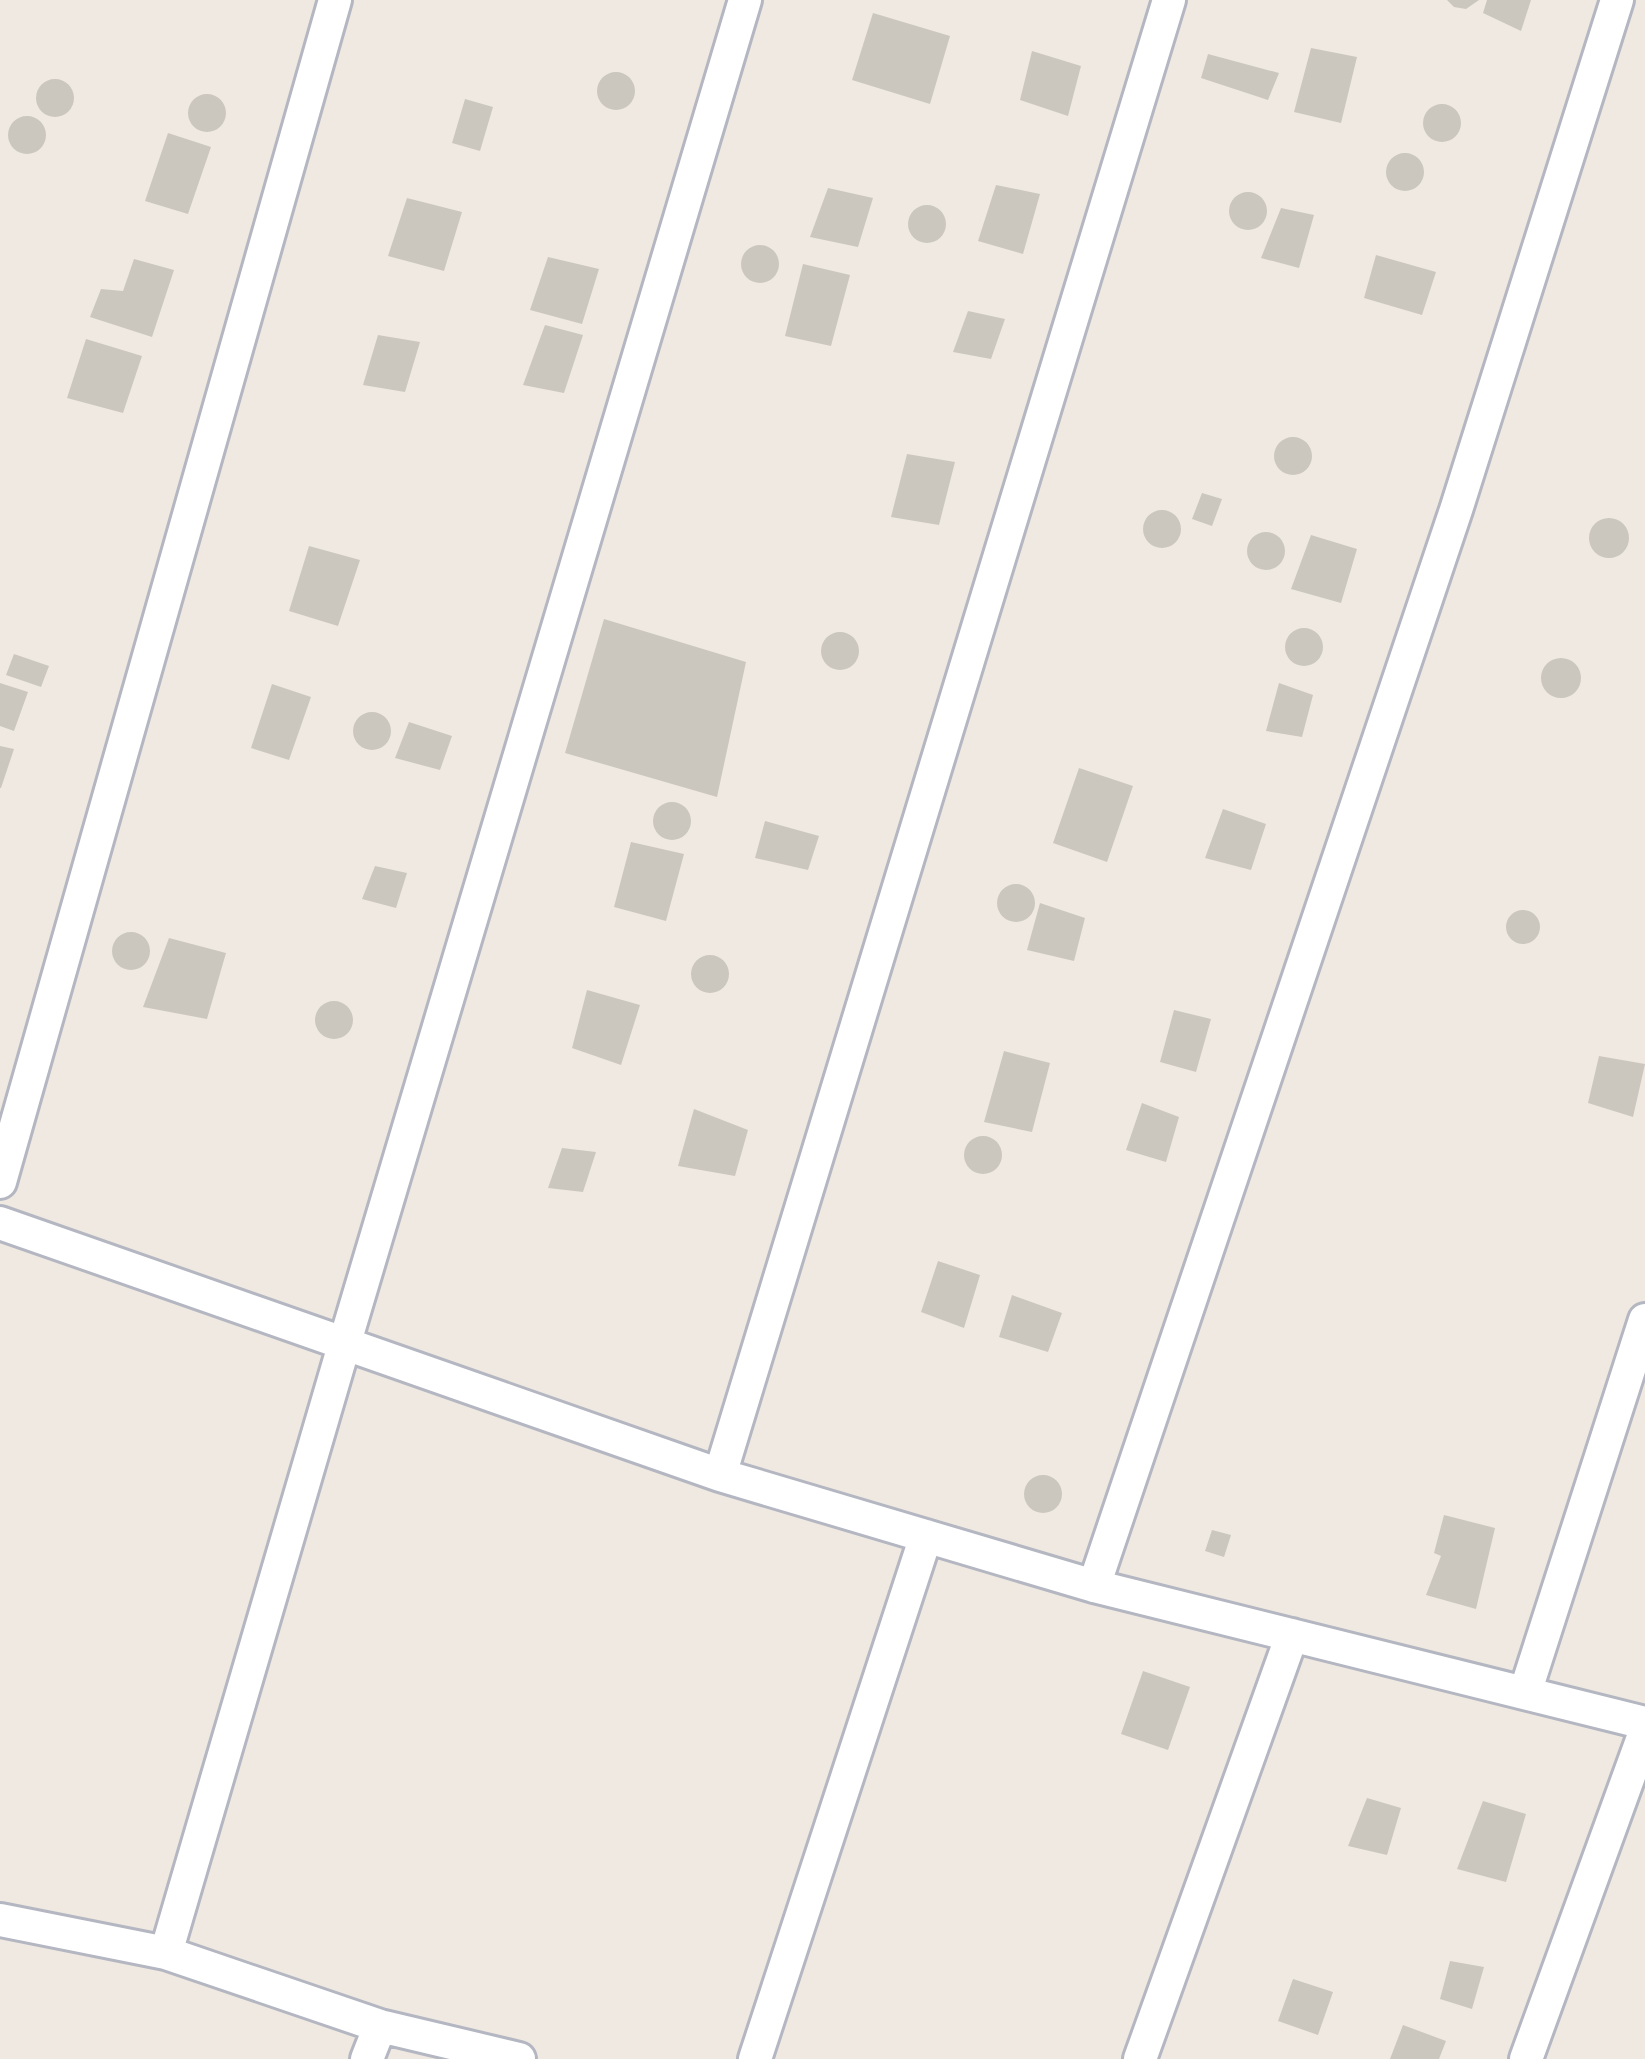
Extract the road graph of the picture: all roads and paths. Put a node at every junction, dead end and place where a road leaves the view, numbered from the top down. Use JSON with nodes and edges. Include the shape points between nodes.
{"nodes":[{"id":1,"x":335,"y":0,"type":"edge"},
{"id":2,"x":745,"y":0,"type":"edge"},
{"id":3,"x":1169,"y":0,"type":"edge"},
{"id":4,"x":1617,"y":0,"type":"edge"},
{"id":5,"x":0,"y":1182,"type":"edge"},
{"id":6,"x":0,"y":1223,"type":"edge"},
{"id":7,"x":1645,"y":1320,"type":"edge"},
{"id":8,"x":345,"y":1342,"type":"junction"},
{"id":9,"x":720,"y":1475,"type":"junction"},
{"id":10,"x":926,"y":1536,"type":"junction"},
{"id":11,"x":1094,"y":1586,"type":"junction"},
{"id":12,"x":1292,"y":1636,"type":"junction"},
{"id":13,"x":1525,"y":1693,"type":"junction"},
{"id":14,"x":1645,"y":1724,"type":"edge"},
{"id":15,"x":1645,"y":1732,"type":"edge"},
{"id":16,"x":0,"y":1920,"type":"edge"},
{"id":17,"x":166,"y":1952,"type":"junction"},
{"id":18,"x":380,"y":2026,"type":"junction"},
{"id":19,"x":367,"y":2059,"type":"edge"},
{"id":20,"x":520,"y":2059,"type":"edge"},
{"id":21,"x":755,"y":2059,"type":"edge"},
{"id":22,"x":1140,"y":2059,"type":"edge"},
{"id":23,"x":1526,"y":2059,"type":"edge"}],
"edges":[{"from":1,"to":5,"type":"street"},
{"from":2,"to":8,"type":"street"},
{"from":3,"to":9,"type":"street"},
{"from":4,"to":11,"type":"street","via":[[1456,510]]},
{"from":6,"to":8,"type":"street"},
{"from":7,"to":13,"type":"street"},
{"from":8,"to":9,"type":"street"},
{"from":8,"to":17,"type":"street"},
{"from":9,"to":10,"type":"street"},
{"from":10,"to":11,"type":"street"},
{"from":10,"to":21,"type":"street"},
{"from":11,"to":12,"type":"street"},
{"from":12,"to":13,"type":"street"},
{"from":12,"to":22,"type":"street"},
{"from":13,"to":14,"type":"street"},
{"from":15,"to":23,"type":"street"},
{"from":16,"to":17,"type":"street"},
{"from":17,"to":18,"type":"street"},
{"from":18,"to":19,"type":"street"},
{"from":18,"to":20,"type":"street"}]}
